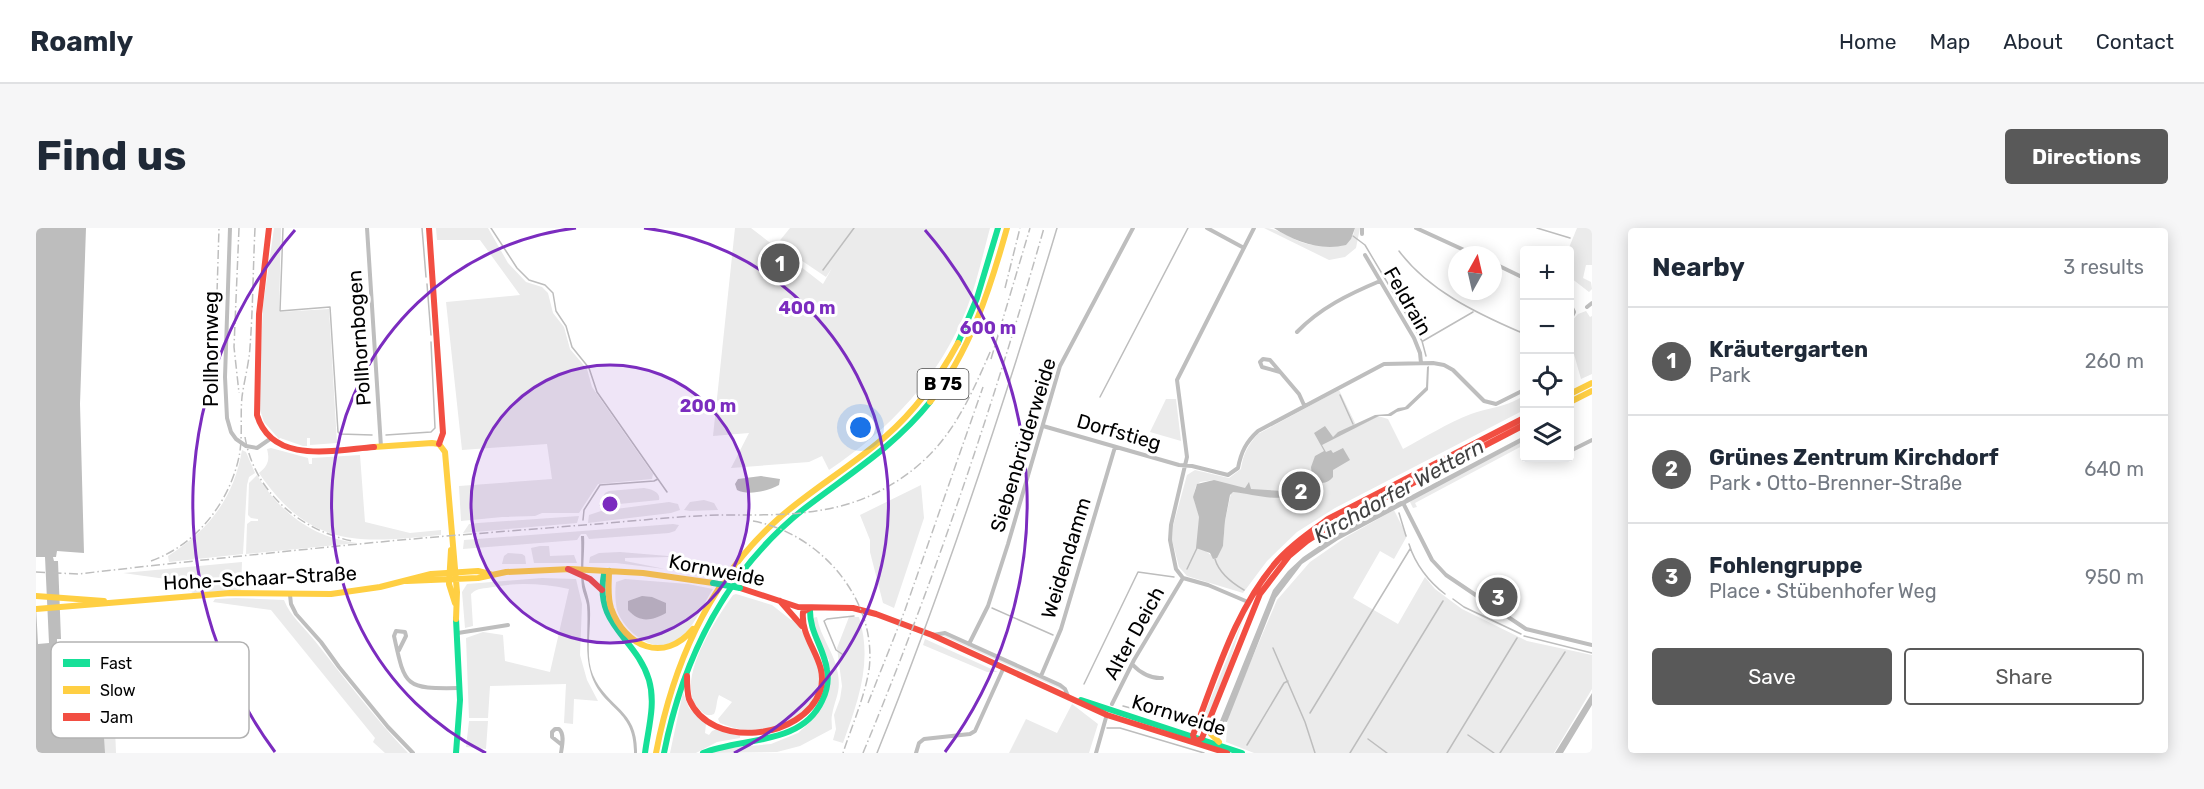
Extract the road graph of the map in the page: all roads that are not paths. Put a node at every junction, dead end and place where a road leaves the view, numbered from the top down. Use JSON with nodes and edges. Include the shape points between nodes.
{"nodes":[{"id":1,"x":230,"y":228,"type":"edge"},
{"id":2,"x":268,"y":228,"type":"edge"},
{"id":3,"x":367,"y":228,"type":"edge"},
{"id":4,"x":429,"y":228,"type":"edge"},
{"id":5,"x":998,"y":228,"type":"edge"},
{"id":6,"x":1007,"y":228,"type":"edge"},
{"id":7,"x":1132,"y":228,"type":"edge"},
{"id":8,"x":1207,"y":228,"type":"edge"},
{"id":9,"x":1254,"y":228,"type":"edge"},
{"id":10,"x":1362,"y":228,"type":"edge"},
{"id":11,"x":1416,"y":228,"type":"edge"},
{"id":12,"x":1362,"y":234,"type":"dead end"},
{"id":13,"x":1455,"y":246,"type":"edge"},
{"id":14,"x":1244,"y":248,"type":"junction"},
{"id":15,"x":1365,"y":255,"type":"dead end"},
{"id":16,"x":1502,"y":267,"type":"edge"},
{"id":17,"x":1520,"y":276,"type":"edge"},
{"id":18,"x":1380,"y":281,"type":"junction"},
{"id":19,"x":1592,"y":303,"type":"edge"},
{"id":20,"x":1587,"y":307,"type":"dead end"},
{"id":21,"x":1297,"y":332,"type":"dead end"},
{"id":22,"x":1421,"y":363,"type":"junction"},
{"id":23,"x":1280,"y":372,"type":"junction"},
{"id":24,"x":1592,"y":383,"type":"edge"},
{"id":25,"x":1592,"y":391,"type":"edge"},
{"id":26,"x":1520,"y":392,"type":"edge"},
{"id":27,"x":1574,"y":392,"type":"edge"},
{"id":28,"x":1574,"y":400,"type":"edge"},
{"id":29,"x":1304,"y":405,"type":"junction"},
{"id":30,"x":1520,"y":420,"type":"edge"},
{"id":31,"x":1042,"y":426,"type":"junction"},
{"id":32,"x":1520,"y":427,"type":"edge"},
{"id":33,"x":271,"y":439,"type":"junction"},
{"id":34,"x":1592,"y":440,"type":"edge"},
{"id":35,"x":438,"y":444,"type":"junction"},
{"id":36,"x":381,"y":447,"type":"junction"},
{"id":37,"x":1115,"y":447,"type":"junction"},
{"id":38,"x":1574,"y":449,"type":"edge"},
{"id":39,"x":1187,"y":466,"type":"junction"},
{"id":40,"x":1394,"y":485,"type":"junction"},
{"id":41,"x":1399,"y":495,"type":"junction"},
{"id":42,"x":609,"y":571,"type":"junction"},
{"id":43,"x":586,"y":573,"type":"junction"},
{"id":44,"x":452,"y":576,"type":"junction"},
{"id":45,"x":1183,"y":578,"type":"junction"},
{"id":46,"x":602,"y":590,"type":"junction"},
{"id":47,"x":290,"y":595,"type":"junction"},
{"id":48,"x":36,"y":596,"type":"edge"},
{"id":49,"x":780,"y":601,"type":"junction"},
{"id":50,"x":115,"y":602,"type":"junction"},
{"id":51,"x":1248,"y":602,"type":"junction"},
{"id":52,"x":1256,"y":605,"type":"junction"},
{"id":53,"x":810,"y":608,"type":"junction"},
{"id":54,"x":36,"y":609,"type":"edge"},
{"id":55,"x":702,"y":619,"type":"junction"},
{"id":56,"x":508,"y":625,"type":"dead end"},
{"id":57,"x":802,"y":626,"type":"junction"},
{"id":58,"x":458,"y":633,"type":"junction"},
{"id":59,"x":932,"y":635,"type":"junction"},
{"id":60,"x":969,"y":644,"type":"junction"},
{"id":61,"x":1592,"y":645,"type":"edge"},
{"id":62,"x":399,"y":650,"type":"junction"},
{"id":63,"x":690,"y":662,"type":"junction"},
{"id":64,"x":1133,"y":665,"type":"junction"},
{"id":65,"x":1004,"y":667,"type":"junction"},
{"id":66,"x":1041,"y":676,"type":"junction"},
{"id":67,"x":1162,"y":678,"type":"dead end"},
{"id":68,"x":460,"y":688,"type":"junction"},
{"id":69,"x":1070,"y":697,"type":"junction"},
{"id":70,"x":1109,"y":710,"type":"junction"},
{"id":71,"x":1208,"y":722,"type":"junction"},
{"id":72,"x":1202,"y":738,"type":"junction"},
{"id":73,"x":1194,"y":739,"type":"junction"},
{"id":74,"x":562,"y":745,"type":"dead end"},
{"id":75,"x":1226,"y":750,"type":"edge"},
{"id":76,"x":413,"y":753,"type":"edge"},
{"id":77,"x":456,"y":753,"type":"edge"},
{"id":78,"x":561,"y":753,"type":"edge"},
{"id":79,"x":645,"y":753,"type":"edge"},
{"id":80,"x":656,"y":753,"type":"edge"},
{"id":81,"x":664,"y":753,"type":"edge"},
{"id":82,"x":703,"y":753,"type":"edge"},
{"id":83,"x":916,"y":753,"type":"edge"},
{"id":84,"x":1096,"y":753,"type":"edge"},
{"id":85,"x":1242,"y":753,"type":"edge"}],
"edges":[{"from":1,"to":33,"type":"street","name":"Pollhornweg","via":[[227,418],[234,436],[246,446],[257,448]]},
{"from":2,"to":33,"type":"main road","via":[[259,314],[256,408],[261,428]]},
{"from":3,"to":36,"type":"street","name":"Pollhornbogen"},
{"from":4,"to":35,"type":"main road","via":[[443,433]]},
{"from":5,"to":55,"type":"main road","number":"B 75","via":[[970,318],[933,386],[879,443],[760,536],[713,597]]},
{"from":6,"to":63,"type":"main road","number":"B 75","via":[[974,329],[943,384],[916,419],[884,450],[768,541],[728,591]]},
{"from":7,"to":31,"type":"street","name":"Siebenbrüderweide","via":[[1060,366]]},
{"from":8,"to":14,"type":"street"},
{"from":9,"to":14,"type":"street"},
{"from":10,"to":12,"type":"street"},
{"from":11,"to":13,"type":"street"},
{"from":14,"to":39,"type":"street","via":[[1177,380]]},
{"from":15,"to":18,"type":"street","name":"Feldrain"},
{"from":16,"to":17,"type":"street"},
{"from":18,"to":21,"type":"street","via":[[1328,306]]},
{"from":18,"to":22,"type":"street","name":"Feldrain","via":[[1414,338]]},
{"from":19,"to":20,"type":"street"},
{"from":22,"to":26,"type":"street","name":"Dorfstieg","via":[[1453,370],[1484,401],[1496,404]]},
{"from":22,"to":29,"type":"street","name":"Dorfstieg","via":[[1384,364]]},
{"from":23,"to":23,"type":"street","via":[[1270,360],[1260,362],[1262,366]]},
{"from":23,"to":29,"type":"street"},
{"from":24,"to":27,"type":"main road"},
{"from":25,"to":28,"type":"main road"},
{"from":29,"to":39,"type":"street","name":"Dorfstieg","via":[[1246,442],[1238,468],[1228,475]]},
{"from":30,"to":40,"type":"main road"},
{"from":31,"to":37,"type":"street","name":"Dorfstieg"},
{"from":31,"to":60,"type":"street","name":"Siebenbrüderweide","via":[[988,606]]},
{"from":32,"to":41,"type":"main road"},
{"from":33,"to":36,"type":"main road","via":[[306,452]]},
{"from":34,"to":38,"type":"street"},
{"from":35,"to":36,"type":"main road"},
{"from":35,"to":44,"type":"main road","via":[[446,456]]},
{"from":37,"to":39,"type":"street","name":"Dorfstieg"},
{"from":37,"to":66,"type":"street","name":"Weidendamm","via":[[1061,629]]},
{"from":39,"to":45,"type":"street","via":[[1170,540],[1176,569]]},
{"from":40,"to":41,"type":"main road"},
{"from":40,"to":51,"type":"main road","via":[[1299,538],[1270,568]]},
{"from":41,"to":52,"type":"main road","via":[[1327,528],[1304,543],[1277,569]]},
{"from":41,"to":61,"type":"street","via":[[1432,560],[1458,585],[1526,629]]},
{"from":42,"to":43,"type":"main road","name":"Kornweide"},
{"from":42,"to":46,"type":"main road","via":[[603,576]]},
{"from":42,"to":49,"type":"main road","name":"Kornweide","bridge":true,"via":[[713,583]]},
{"from":42,"to":55,"type":"main road","via":[[612,612],[624,630],[642,645],[659,649],[676,645]]},
{"from":43,"to":44,"type":"main road","name":"Kornweide","via":[[568,569],[478,578]]},
{"from":43,"to":46,"type":"main road"},
{"from":44,"to":47,"type":"main road","name":"Hohe-Schaar-Straße","via":[[344,593]]},
{"from":44,"to":58,"type":"main road"},
{"from":45,"to":51,"type":"street"},
{"from":45,"to":64,"type":"street","name":"Alter Deich"},
{"from":46,"to":79,"type":"main road","via":[[608,618],[636,653],[649,678],[652,703]]},
{"from":47,"to":50,"type":"main road","name":"Hohe-Schaar-Straße","via":[[230,593]]},
{"from":47,"to":76,"type":"street","via":[[296,614]]},
{"from":48,"to":50,"type":"main road","name":"Hohe-Schaar-Straße"},
{"from":49,"to":53,"type":"main road","name":"Kornweide"},
{"from":49,"to":57,"type":"main road","number":"B 75"},
{"from":50,"to":54,"type":"main road","name":"Hohe-Schaar-Straße"},
{"from":51,"to":52,"type":"main road"},
{"from":51,"to":73,"type":"main road"},
{"from":52,"to":71,"type":"main road"},
{"from":53,"to":57,"type":"main road","via":[[803,612]]},
{"from":53,"to":59,"type":"main road","name":"Kornweide","via":[[858,609]]},
{"from":53,"to":82,"type":"main road","via":[[810,628],[823,653],[828,676],[816,712],[804,724],[782,735],[722,745]]},
{"from":55,"to":80,"type":"main road","number":"B 75","via":[[675,678]]},
{"from":56,"to":58,"type":"street"},
{"from":57,"to":63,"type":"main road","number":"B 75","via":[[820,662],[821,690],[803,717],[777,730],[739,732],[705,719],[687,696]]},
{"from":58,"to":68,"type":"main road"},
{"from":59,"to":60,"type":"street","name":"Kornweide","via":[[945,633]]},
{"from":59,"to":65,"type":"main road","name":"Kornweide"},
{"from":60,"to":66,"type":"street","name":"Kornweide"},
{"from":62,"to":62,"type":"street","via":[[394,634],[400,630],[406,636]]},
{"from":62,"to":68,"type":"street","via":[[404,673],[411,683]]},
{"from":63,"to":81,"type":"main road","number":"B 75"},
{"from":64,"to":67,"type":"street","via":[[1153,678]]},
{"from":64,"to":70,"type":"street","name":"Alter Deich"},
{"from":65,"to":69,"type":"main road","name":"Kornweide"},
{"from":65,"to":83,"type":"street","via":[[975,731],[924,740]]},
{"from":66,"to":69,"type":"street","name":"Kornweide","via":[[1063,687]]},
{"from":68,"to":77,"type":"main road"},
{"from":69,"to":70,"type":"main road","name":"Kornweide"},
{"from":70,"to":73,"type":"main road","name":"Kornweide"},
{"from":70,"to":84,"type":"street","name":"Alter Deich"},
{"from":71,"to":72,"type":"main road"},
{"from":71,"to":75,"type":"main road","via":[[1211,734]]},
{"from":72,"to":73,"type":"main road","name":"Kornweide"},
{"from":72,"to":75,"type":"main road","name":"Kornweide"},
{"from":73,"to":75,"type":"main road","name":"Kornweide"},
{"from":74,"to":78,"type":"street"},
{"from":75,"to":85,"type":"main road","name":"Kornweide"}]}
